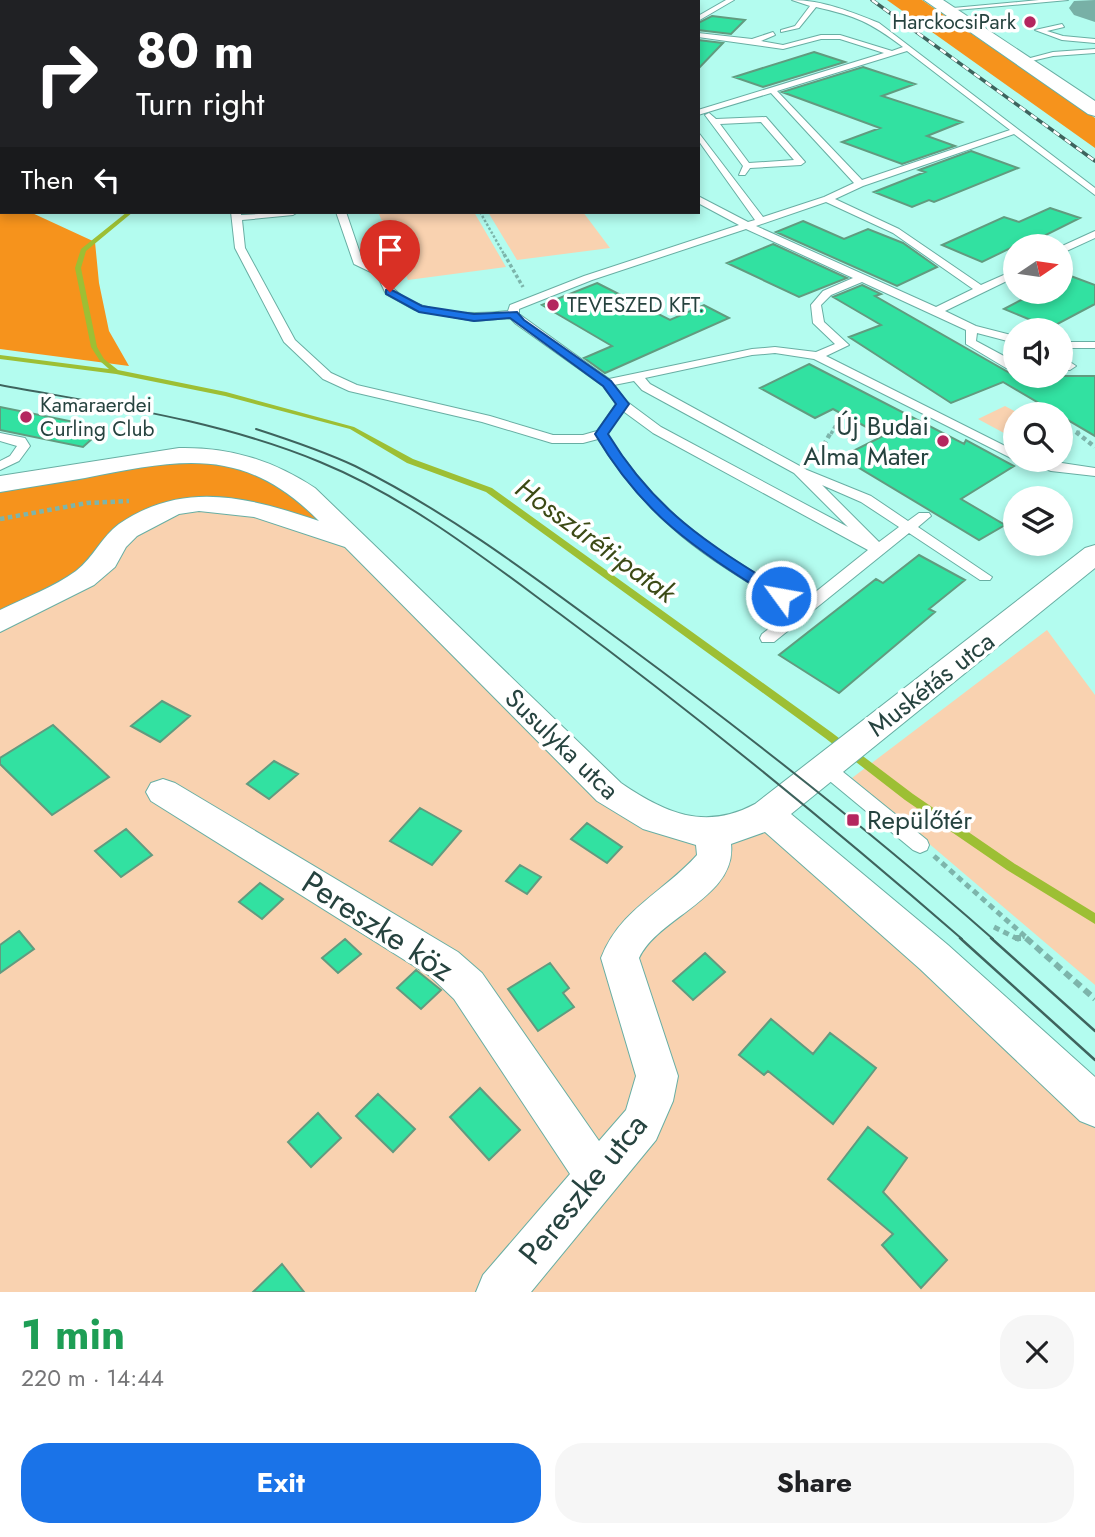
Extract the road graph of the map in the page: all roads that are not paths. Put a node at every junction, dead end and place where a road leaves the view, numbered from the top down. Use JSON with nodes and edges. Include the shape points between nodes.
{"nodes":[{"id":1,"x":731,"y":0,"type":"edge"},
{"id":2,"x":1065,"y":0,"type":"edge"},
{"id":3,"x":797,"y":1,"type":"edge"},
{"id":4,"x":943,"y":3,"type":"edge"},
{"id":5,"x":814,"y":5,"type":"junction"},
{"id":6,"x":964,"y":8,"type":"junction"},
{"id":7,"x":792,"y":12,"type":"dead end"},
{"id":8,"x":700,"y":17,"type":"edge"},
{"id":9,"x":1062,"y":26,"type":"dead end"},
{"id":10,"x":700,"y":35,"type":"edge"},
{"id":11,"x":717,"y":38,"type":"junction"},
{"id":12,"x":753,"y":41,"type":"junction"},
{"id":13,"x":1095,"y":41,"type":"edge"},
{"id":14,"x":708,"y":48,"type":"dead end"},
{"id":15,"x":908,"y":48,"type":"junction"},
{"id":16,"x":1095,"y":51,"type":"edge"},
{"id":17,"x":892,"y":53,"type":"junction"},
{"id":18,"x":1023,"y":61,"type":"junction"},
{"id":19,"x":772,"y":90,"type":"junction"},
{"id":20,"x":1095,"y":110,"type":"edge"},
{"id":21,"x":702,"y":112,"type":"edge"},
{"id":22,"x":714,"y":122,"type":"junction"},
{"id":23,"x":1015,"y":131,"type":"junction"},
{"id":24,"x":700,"y":137,"type":"edge"},
{"id":25,"x":747,"y":166,"type":"junction"},
{"id":26,"x":730,"y":178,"type":"junction"},
{"id":27,"x":860,"y":184,"type":"junction"},
{"id":28,"x":1095,"y":192,"type":"edge"},
{"id":29,"x":827,"y":199,"type":"junction"},
{"id":30,"x":700,"y":200,"type":"edge"},
{"id":31,"x":255,"y":214,"type":"edge"},
{"id":32,"x":342,"y":214,"type":"edge"},
{"id":33,"x":236,"y":215,"type":"edge"},
{"id":34,"x":761,"y":221,"type":"junction"},
{"id":35,"x":748,"y":226,"type":"junction"},
{"id":36,"x":1095,"y":234,"type":"edge"},
{"id":37,"x":1073,"y":245,"type":"edge"},
{"id":38,"x":862,"y":278,"type":"junction"},
{"id":39,"x":1003,"y":279,"type":"edge"},
{"id":40,"x":981,"y":290,"type":"junction"},
{"id":41,"x":937,"y":311,"type":"junction"},
{"id":42,"x":513,"y":314,"type":"junction"},
{"id":43,"x":972,"y":328,"type":"junction"},
{"id":44,"x":1003,"y":337,"type":"edge"},
{"id":45,"x":1073,"y":345,"type":"edge"},
{"id":46,"x":1095,"y":345,"type":"edge"},
{"id":47,"x":817,"y":356,"type":"junction"},
{"id":48,"x":1003,"y":361,"type":"edge"},
{"id":49,"x":635,"y":375,"type":"junction"},
{"id":50,"x":607,"y":383,"type":"junction"},
{"id":51,"x":622,"y":404,"type":"junction"},
{"id":52,"x":601,"y":434,"type":"junction"},
{"id":53,"x":0,"y":437,"type":"edge"},
{"id":54,"x":1003,"y":450,"type":"edge"},
{"id":55,"x":0,"y":466,"type":"edge"},
{"id":56,"x":799,"y":470,"type":"junction"},
{"id":57,"x":1073,"y":470,"type":"edge"},
{"id":58,"x":1095,"y":472,"type":"edge"},
{"id":59,"x":0,"y":484,"type":"edge"},
{"id":60,"x":924,"y":516,"type":"dead end"},
{"id":61,"x":909,"y":527,"type":"junction"},
{"id":62,"x":357,"y":542,"type":"junction"},
{"id":63,"x":878,"y":549,"type":"junction"},
{"id":64,"x":1095,"y":554,"type":"edge"},
{"id":65,"x":985,"y":576,"type":"dead end"},
{"id":66,"x":803,"y":610,"type":"junction"},
{"id":67,"x":0,"y":622,"type":"edge"},
{"id":68,"x":768,"y":638,"type":"dead end"},
{"id":69,"x":826,"y":768,"type":"junction"},
{"id":70,"x":163,"y":792,"type":"dead end"},
{"id":71,"x":767,"y":814,"type":"junction"},
{"id":72,"x":712,"y":832,"type":"junction"},
{"id":73,"x":920,"y":845,"type":"road end"},
{"id":74,"x":1095,"y":1106,"type":"edge"},
{"id":75,"x":597,"y":1175,"type":"junction"},
{"id":76,"x":499,"y":1292,"type":"edge"}],
"edges":[{"from":1,"to":8,"type":"lane"},
{"from":2,"to":6,"type":"lane"},
{"from":3,"to":5,"type":"lane"},
{"from":3,"to":7,"type":"lane"},
{"from":4,"to":6,"type":"lane"},
{"from":4,"to":6,"type":"lane"},
{"from":4,"to":18,"type":"street"},
{"from":5,"to":12,"type":"lane","via":[[797,27],[785,27]]},
{"from":5,"to":15,"type":"lane","via":[[866,18]]},
{"from":9,"to":13,"type":"lane","via":[[1038,30]]},
{"from":10,"to":11,"type":"lane"},
{"from":11,"to":12,"type":"lane"},
{"from":11,"to":14,"type":"lane"},
{"from":12,"to":17,"type":"lane","via":[[783,47],[839,37]]},
{"from":15,"to":17,"type":"lane"},
{"from":15,"to":23,"type":"lane"},
{"from":16,"to":18,"type":"lane"},
{"from":17,"to":19,"type":"lane"},
{"from":18,"to":20,"type":"street"},
{"from":19,"to":21,"type":"lane"},
{"from":19,"to":27,"type":"lane"},
{"from":21,"to":22,"type":"lane"},
{"from":22,"to":25,"type":"lane"},
{"from":22,"to":25,"type":"lane","via":[[763,119],[801,162]]},
{"from":23,"to":27,"type":"lane"},
{"from":23,"to":28,"type":"lane"},
{"from":24,"to":26,"type":"lane"},
{"from":25,"to":26,"type":"lane"},
{"from":26,"to":34,"type":"lane"},
{"from":27,"to":29,"type":"lane"},
{"from":29,"to":34,"type":"lane"},
{"from":29,"to":40,"type":"lane","via":[[895,231]]},
{"from":30,"to":35,"type":"lane"},
{"from":31,"to":33,"type":"lane"},
{"from":32,"to":42,"type":"lane","via":[[359,264],[381,273],[390,292],[419,308],[474,318]]},
{"from":33,"to":52,"type":"lane","via":[[240,248],[290,342],[327,376],[353,388],[552,439]]},
{"from":34,"to":35,"type":"lane"},
{"from":35,"to":38,"type":"lane"},
{"from":35,"to":42,"type":"lane","via":[[531,300],[514,307]]},
{"from":36,"to":37,"type":"lane"},
{"from":38,"to":41,"type":"lane"},
{"from":38,"to":47,"type":"lane","via":[[827,293],[816,305],[819,323],[843,345]]},
{"from":39,"to":40,"type":"lane"},
{"from":40,"to":41,"type":"lane"},
{"from":41,"to":43,"type":"lane"},
{"from":42,"to":50,"type":"lane"},
{"from":43,"to":44,"type":"lane"},
{"from":43,"to":48,"type":"lane","via":[[970,342]]},
{"from":45,"to":46,"type":"lane"},
{"from":47,"to":49,"type":"lane","via":[[775,350]]},
{"from":47,"to":54,"type":"lane"},
{"from":49,"to":50,"type":"lane"},
{"from":49,"to":56,"type":"lane","via":[[646,387]]},
{"from":50,"to":51,"type":"lane"},
{"from":51,"to":52,"type":"lane"},
{"from":51,"to":63,"type":"lane","via":[[657,430]]},
{"from":52,"to":66,"type":"lane","via":[[622,469],[663,515],[714,554]]},
{"from":53,"to":55,"type":"lane","via":[[24,446]]},
{"from":56,"to":61,"type":"lane","via":[[866,499]]},
{"from":56,"to":63,"type":"lane"},
{"from":57,"to":58,"type":"lane"},
{"from":59,"to":62,"type":"street","name":"Susulyka utca","via":[[168,454],[237,458],[284,477]]},
{"from":60,"to":61,"type":"lane"},
{"from":61,"to":63,"type":"lane"},
{"from":61,"to":65,"type":"lane"},
{"from":62,"to":67,"type":"street","via":[[257,509],[199,503],[172,507],[128,530],[106,561],[84,579]]},
{"from":62,"to":72,"type":"street","name":"Susulyka utca","via":[[608,792],[657,821]]},
{"from":63,"to":66,"type":"lane"},
{"from":64,"to":69,"type":"street","name":"Muskétás utca"},
{"from":66,"to":68,"type":"lane"},
{"from":69,"to":71,"type":"street","name":"Muskétás utca"},
{"from":69,"to":73,"type":"lane"},
{"from":70,"to":75,"type":"street","name":"Pereszke köz","via":[[444,964],[468,986]]},
{"from":71,"to":72,"type":"street","name":"Susulyka utca","via":[[742,828]]},
{"from":71,"to":74,"type":"street","via":[[872,902]]},
{"from":72,"to":75,"type":"street","name":"Pereszke utca","via":[[715,859],[624,945],[620,958],[657,1076],[641,1125]]},
{"from":75,"to":76,"type":"street","name":"Pereszke utca"}]}
